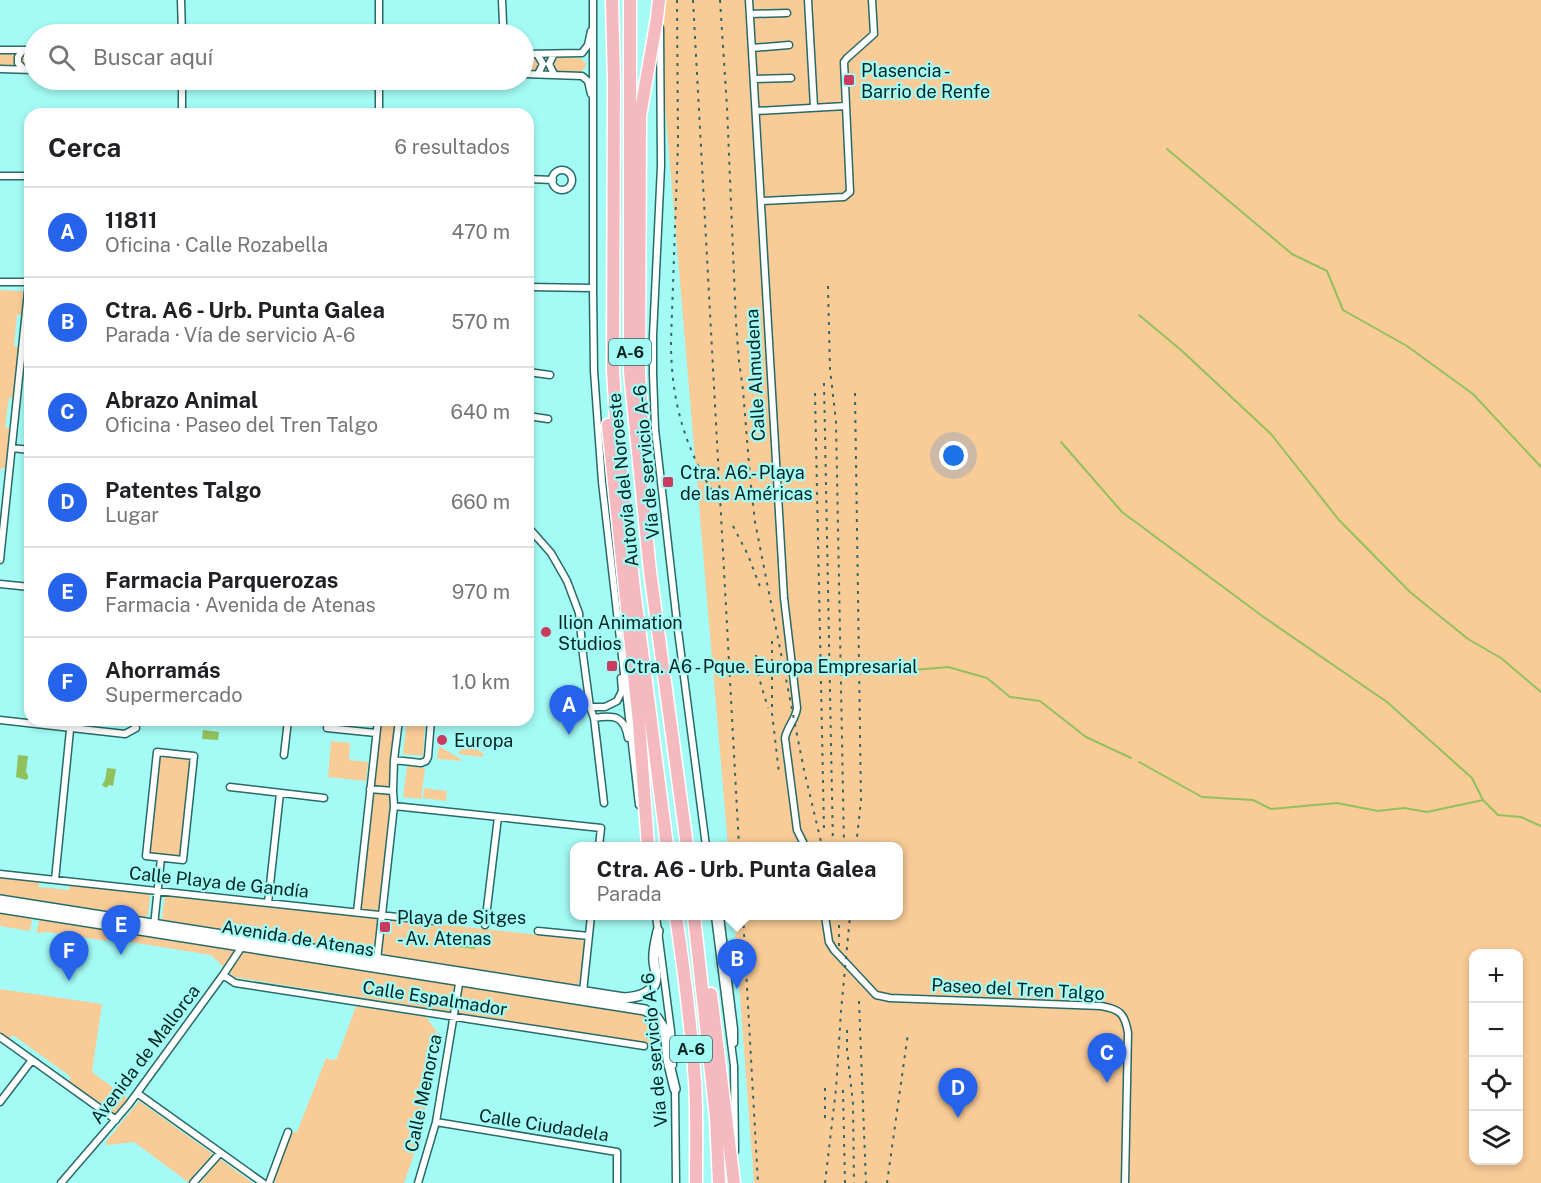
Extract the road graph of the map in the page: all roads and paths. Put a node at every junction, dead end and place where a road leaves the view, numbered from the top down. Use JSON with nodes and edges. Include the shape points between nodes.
{"nodes":[{"id":1,"x":181,"y":0,"type":"edge"},
{"id":2,"x":379,"y":0,"type":"edge"},
{"id":3,"x":502,"y":0,"type":"edge"},
{"id":4,"x":593,"y":0,"type":"edge"},
{"id":5,"x":612,"y":0,"type":"edge"},
{"id":6,"x":630,"y":0,"type":"edge"},
{"id":7,"x":660,"y":0,"type":"edge"},
{"id":8,"x":749,"y":0,"type":"edge"},
{"id":9,"x":808,"y":0,"type":"edge"},
{"id":10,"x":872,"y":0,"type":"edge"},
{"id":11,"x":787,"y":13,"type":"dead end"},
{"id":12,"x":750,"y":14,"type":"junction"},
{"id":13,"x":594,"y":16,"type":"junction"},
{"id":14,"x":503,"y":23,"type":"dead end"},
{"id":15,"x":182,"y":24,"type":"edge"},
{"id":16,"x":379,"y":24,"type":"edge"},
{"id":17,"x":789,"y":45,"type":"dead end"},
{"id":18,"x":752,"y":48,"type":"junction"},
{"id":19,"x":0,"y":50,"type":"edge"},
{"id":20,"x":8,"y":50,"type":"junction"},
{"id":21,"x":23,"y":50,"type":"joint"},
{"id":22,"x":537,"y":54,"type":"joint"},
{"id":23,"x":554,"y":54,"type":"junction"},
{"id":24,"x":0,"y":69,"type":"edge"},
{"id":25,"x":8,"y":69,"type":"junction"},
{"id":26,"x":24,"y":69,"type":"joint"},
{"id":27,"x":534,"y":74,"type":"edge"},
{"id":28,"x":538,"y":74,"type":"junction"},
{"id":29,"x":554,"y":74,"type":"junction"},
{"id":30,"x":791,"y":78,"type":"dead end"},
{"id":31,"x":754,"y":79,"type":"junction"},
{"id":32,"x":182,"y":90,"type":"edge"},
{"id":33,"x":379,"y":90,"type":"edge"},
{"id":34,"x":594,"y":106,"type":"junction"},
{"id":35,"x":846,"y":106,"type":"junction"},
{"id":36,"x":814,"y":107,"type":"junction"},
{"id":37,"x":182,"y":108,"type":"edge"},
{"id":38,"x":379,"y":108,"type":"edge"},
{"id":39,"x":756,"y":111,"type":"junction"},
{"id":40,"x":0,"y":176,"type":"edge"},
{"id":41,"x":24,"y":176,"type":"edge"},
{"id":42,"x":534,"y":179,"type":"edge"},
{"id":43,"x":553,"y":180,"type":"dead end"},
{"id":44,"x":762,"y":201,"type":"junction"},
{"id":45,"x":0,"y":282,"type":"edge"},
{"id":46,"x":24,"y":282,"type":"edge"},
{"id":47,"x":534,"y":287,"type":"edge"},
{"id":48,"x":593,"y":288,"type":"junction"},
{"id":49,"x":24,"y":341,"type":"edge"},
{"id":50,"x":613,"y":370,"type":"junction"},
{"id":51,"x":534,"y":373,"type":"edge"},
{"id":52,"x":550,"y":375,"type":"dead end"},
{"id":53,"x":534,"y":417,"type":"edge"},
{"id":54,"x":548,"y":419,"type":"dead end"},
{"id":55,"x":12,"y":448,"type":"junction"},
{"id":56,"x":24,"y":449,"type":"edge"},
{"id":57,"x":534,"y":534,"type":"edge"},
{"id":58,"x":0,"y":560,"type":"edge"},
{"id":59,"x":650,"y":571,"type":"junction"},
{"id":60,"x":0,"y":584,"type":"edge"},
{"id":61,"x":24,"y":586,"type":"edge"},
{"id":62,"x":617,"y":611,"type":"junction"},
{"id":63,"x":590,"y":707,"type":"junction"},
{"id":64,"x":594,"y":718,"type":"junction"},
{"id":65,"x":0,"y":720,"type":"edge"},
{"id":66,"x":24,"y":721,"type":"edge"},
{"id":67,"x":71,"y":726,"type":"edge"},
{"id":68,"x":82,"y":726,"type":"edge"},
{"id":69,"x":287,"y":726,"type":"edge"},
{"id":70,"x":377,"y":726,"type":"edge"},
{"id":71,"x":398,"y":726,"type":"edge"},
{"id":72,"x":431,"y":726,"type":"edge"},
{"id":73,"x":136,"y":728,"type":"dead end"},
{"id":74,"x":327,"y":728,"type":"dead end"},
{"id":75,"x":376,"y":733,"type":"junction"},
{"id":76,"x":284,"y":755,"type":"dead end"},
{"id":77,"x":394,"y":760,"type":"junction"},
{"id":78,"x":230,"y":787,"type":"dead end"},
{"id":79,"x":370,"y":789,"type":"junction"},
{"id":80,"x":393,"y":791,"type":"junction"},
{"id":81,"x":699,"y":792,"type":"junction"},
{"id":82,"x":280,"y":793,"type":"junction"},
{"id":83,"x":324,"y":798,"type":"dead end"},
{"id":84,"x":604,"y":803,"type":"dead end"},
{"id":85,"x":639,"y":804,"type":"junction"},
{"id":86,"x":394,"y":806,"type":"junction"},
{"id":87,"x":498,"y":817,"type":"junction"},
{"id":88,"x":599,"y":842,"type":"edge"},
{"id":89,"x":646,"y":842,"type":"edge"},
{"id":90,"x":647,"y":842,"type":"edge"},
{"id":91,"x":666,"y":842,"type":"edge"},
{"id":92,"x":686,"y":842,"type":"edge"},
{"id":93,"x":705,"y":842,"type":"edge"},
{"id":94,"x":710,"y":842,"type":"edge"},
{"id":95,"x":803,"y":842,"type":"edge"},
{"id":96,"x":161,"y":858,"type":"junction"},
{"id":97,"x":0,"y":874,"type":"edge"},
{"id":98,"x":55,"y":880,"type":"junction"},
{"id":99,"x":158,"y":890,"type":"junction"},
{"id":100,"x":0,"y":900,"type":"edge"},
{"id":101,"x":268,"y":903,"type":"junction"},
{"id":102,"x":0,"y":908,"type":"edge"},
{"id":103,"x":357,"y":912,"type":"junction"},
{"id":104,"x":382,"y":915,"type":"junction"},
{"id":105,"x":591,"y":920,"type":"edge"},
{"id":106,"x":657,"y":920,"type":"edge"},
{"id":107,"x":677,"y":920,"type":"edge"},
{"id":108,"x":695,"y":920,"type":"edge"},
{"id":109,"x":696,"y":920,"type":"edge"},
{"id":110,"x":716,"y":920,"type":"edge"},
{"id":111,"x":721,"y":920,"type":"edge"},
{"id":112,"x":826,"y":920,"type":"edge"},
{"id":113,"x":435,"y":921,"type":"dead end"},
{"id":114,"x":485,"y":925,"type":"dead end"},
{"id":115,"x":154,"y":928,"type":"junction"},
{"id":116,"x":538,"y":931,"type":"dead end"},
{"id":117,"x":658,"y":931,"type":"junction"},
{"id":118,"x":589,"y":936,"type":"junction"},
{"id":119,"x":243,"y":942,"type":"junction"},
{"id":120,"x":377,"y":963,"type":"junction"},
{"id":121,"x":223,"y":975,"type":"junction"},
{"id":122,"x":460,"y":977,"type":"junction"},
{"id":123,"x":582,"y":995,"type":"junction"},
{"id":124,"x":454,"y":1017,"type":"junction"},
{"id":125,"x":0,"y":1037,"type":"edge"},
{"id":126,"x":644,"y":1046,"type":"dead end"},
{"id":127,"x":32,"y":1060,"type":"junction"},
{"id":128,"x":734,"y":1066,"type":"junction"},
{"id":129,"x":675,"y":1089,"type":"junction"},
{"id":130,"x":137,"y":1093,"type":"junction"},
{"id":131,"x":0,"y":1102,"type":"edge"},
{"id":132,"x":116,"y":1120,"type":"junction"},
{"id":133,"x":436,"y":1122,"type":"junction"},
{"id":134,"x":288,"y":1132,"type":"dead end"},
{"id":135,"x":220,"y":1152,"type":"junction"},
{"id":136,"x":61,"y":1183,"type":"edge"},
{"id":137,"x":193,"y":1183,"type":"edge"},
{"id":138,"x":263,"y":1183,"type":"edge"},
{"id":139,"x":268,"y":1183,"type":"edge"},
{"id":140,"x":417,"y":1183,"type":"edge"},
{"id":141,"x":616,"y":1183,"type":"edge"},
{"id":142,"x":676,"y":1183,"type":"edge"},
{"id":143,"x":696,"y":1183,"type":"edge"},
{"id":144,"x":719,"y":1183,"type":"edge"},
{"id":145,"x":735,"y":1183,"type":"edge"},
{"id":146,"x":1125,"y":1183,"type":"edge"}],
"edges":[{"from":1,"to":15,"type":"street"},
{"from":2,"to":16,"type":"street"},
{"from":3,"to":14,"type":"street"},
{"from":4,"to":13,"type":"street"},
{"from":5,"to":50,"type":"highway","name":"Autovía del Noroeste","number":"A-6"},
{"from":6,"to":59,"type":"highway","name":"Autovía del Noroeste","number":"A-6","via":[[630,372]]},
{"from":7,"to":59,"type":"highway","via":[[640,116],[639,375],[654,535]]},
{"from":7,"to":81,"type":"street","name":"Vía de servicio A-6","via":[[655,429]]},
{"from":8,"to":12,"type":"street","name":"Calle Almudena"},
{"from":9,"to":36,"type":"street"},
{"from":10,"to":35,"type":"street","via":[[874,34],[844,62]]},
{"from":11,"to":12,"type":"street"},
{"from":12,"to":18,"type":"street","name":"Calle Almudena"},
{"from":13,"to":23,"type":"street","via":[[588,45],[582,53]]},
{"from":13,"to":34,"type":"street"},
{"from":17,"to":18,"type":"street"},
{"from":18,"to":31,"type":"street","name":"Calle Almudena"},
{"from":19,"to":20,"type":"street"},
{"from":20,"to":21,"type":"street"},
{"from":20,"to":25,"type":"street","via":[[14,63]]},
{"from":21,"to":26,"type":"street","via":[[18,63]]},
{"from":22,"to":23,"type":"street"},
{"from":22,"to":28,"type":"street","via":[[543,64]]},
{"from":23,"to":29,"type":"street","via":[[549,64]]},
{"from":24,"to":25,"type":"street"},
{"from":25,"to":26,"type":"street"},
{"from":27,"to":28,"type":"street"},
{"from":28,"to":29,"type":"street"},
{"from":29,"to":34,"type":"street","via":[[582,76],[588,81]]},
{"from":30,"to":31,"type":"street"},
{"from":31,"to":39,"type":"street","name":"Calle Almudena"},
{"from":32,"to":37,"type":"street"},
{"from":33,"to":38,"type":"street"},
{"from":34,"to":48,"type":"street"},
{"from":35,"to":36,"type":"street"},
{"from":35,"to":44,"type":"street","via":[[848,195]]},
{"from":36,"to":39,"type":"street"},
{"from":39,"to":44,"type":"street","name":"Calle Almudena"},
{"from":40,"to":41,"type":"street"},
{"from":42,"to":43,"type":"street"},
{"from":44,"to":95,"type":"street","name":"Calle Almudena","via":[[784,598],[797,708],[785,738],[797,830]]},
{"from":45,"to":46,"type":"street"},
{"from":47,"to":48,"type":"street"},
{"from":48,"to":62,"type":"street","via":[[602,482]]},
{"from":49,"to":55,"type":"street"},
{"from":50,"to":90,"type":"highway","via":[[607,407],[609,442],[639,723]]},
{"from":50,"to":91,"type":"highway","name":"Autovía del Noroeste","number":"A-6","via":[[618,448]]},
{"from":51,"to":52,"type":"street"},
{"from":53,"to":54,"type":"street"},
{"from":55,"to":56,"type":"street"},
{"from":55,"to":58,"type":"street"},
{"from":57,"to":63,"type":"street","via":[[567,581],[579,613]]},
{"from":59,"to":92,"type":"highway","name":"Autovía del Noroeste","number":"A-6"},
{"from":60,"to":61,"type":"street"},
{"from":62,"to":63,"type":"street","via":[[622,691],[617,701],[605,707]]},
{"from":62,"to":85,"type":"street"},
{"from":63,"to":64,"type":"street"},
{"from":64,"to":84,"type":"street"},
{"from":64,"to":85,"type":"street","via":[[617,718],[626,726]]},
{"from":65,"to":66,"type":"street"},
{"from":67,"to":98,"type":"street"},
{"from":68,"to":73,"type":"street","via":[[125,734]]},
{"from":69,"to":76,"type":"street"},
{"from":70,"to":75,"type":"street"},
{"from":71,"to":77,"type":"street"},
{"from":72,"to":77,"type":"street","via":[[426,761]]},
{"from":74,"to":75,"type":"street"},
{"from":75,"to":79,"type":"street"},
{"from":77,"to":80,"type":"street"},
{"from":78,"to":82,"type":"street"},
{"from":79,"to":80,"type":"street"},
{"from":79,"to":103,"type":"street"},
{"from":80,"to":86,"type":"street"},
{"from":81,"to":93,"type":"street","name":"Vía de servicio A-6"},
{"from":81,"to":94,"type":"street"},
{"from":82,"to":83,"type":"street"},
{"from":82,"to":101,"type":"street"},
{"from":85,"to":89,"type":"street"},
{"from":86,"to":87,"type":"street"},
{"from":86,"to":104,"type":"street"},
{"from":87,"to":88,"type":"street","via":[[601,828]]},
{"from":87,"to":114,"type":"street"},
{"from":96,"to":96,"type":"street","via":[[183,860],[194,756],[157,752],[146,856]]},
{"from":96,"to":99,"type":"street"},
{"from":97,"to":98,"type":"street","name":"Calle Playa de Gandía"},
{"from":98,"to":99,"type":"street","name":"Calle Playa de Gandía"},
{"from":99,"to":101,"type":"street","name":"Calle Playa de Gandía"},
{"from":99,"to":115,"type":"street"},
{"from":100,"to":115,"type":"main road","name":"Avenida de Atenas"},
{"from":101,"to":103,"type":"street","name":"Calle Playa de Gandía"},
{"from":102,"to":115,"type":"main road","name":"Avenida de Atenas"},
{"from":103,"to":104,"type":"street","name":"Calle Playa de Gandía"},
{"from":104,"to":113,"type":"street","name":"Calle Playa de Gandía"},
{"from":104,"to":120,"type":"street"},
{"from":105,"to":118,"type":"street"},
{"from":106,"to":117,"type":"street","name":"Vía de servicio A-6"},
{"from":107,"to":143,"type":"highway","number":"A-6","via":[[695,1081]]},
{"from":108,"to":144,"type":"highway","number":"A-6"},
{"from":109,"to":145,"type":"highway","via":[[707,959]]},
{"from":110,"to":128,"type":"street"},
{"from":111,"to":128,"type":"street","via":[[734,1029]]},
{"from":112,"to":146,"type":"street","name":"Paseo del Tren Talgo","via":[[834,950],[876,995],[1101,1006],[1121,1014],[1128,1033]]},
{"from":115,"to":119,"type":"main road","name":"Avenida de Atenas"},
{"from":116,"to":118,"type":"street"},
{"from":117,"to":123,"type":"main road","name":"Avenida de Atenas","via":[[654,958],[657,977],[650,991],[624,998]]},
{"from":117,"to":129,"type":"street","name":"Vía de servicio A-6"},
{"from":118,"to":123,"type":"street"},
{"from":119,"to":120,"type":"main road","name":"Avenida de Atenas"},
{"from":119,"to":121,"type":"street","name":"Avenida de Mallorca"},
{"from":120,"to":122,"type":"main road","name":"Avenida de Atenas"},
{"from":121,"to":124,"type":"street","name":"Calle Espalmador","via":[[235,983]]},
{"from":121,"to":130,"type":"street","name":"Avenida de Mallorca"},
{"from":122,"to":123,"type":"main road","name":"Avenida de Atenas"},
{"from":122,"to":124,"type":"street","name":"Calle Menorca"},
{"from":123,"to":129,"type":"main road","name":"Avenida de Atenas","via":[[645,1010],[657,1018],[665,1030]]},
{"from":124,"to":126,"type":"street","name":"Calle Espalmador"},
{"from":124,"to":133,"type":"street","name":"Calle Menorca"},
{"from":125,"to":127,"type":"street"},
{"from":127,"to":131,"type":"street"},
{"from":127,"to":132,"type":"street"},
{"from":128,"to":145,"type":"street"},
{"from":129,"to":142,"type":"street","name":"Vía de servicio A-6"},
{"from":130,"to":132,"type":"street","name":"Avenida de Mallorca"},
{"from":130,"to":135,"type":"street"},
{"from":132,"to":136,"type":"street","name":"Avenida de Mallorca"},
{"from":133,"to":140,"type":"street","name":"Calle Menorca"},
{"from":133,"to":141,"type":"street","name":"Calle Ciudadela","via":[[617,1152]]},
{"from":134,"to":139,"type":"street"},
{"from":135,"to":137,"type":"street"},
{"from":135,"to":138,"type":"street"}]}
